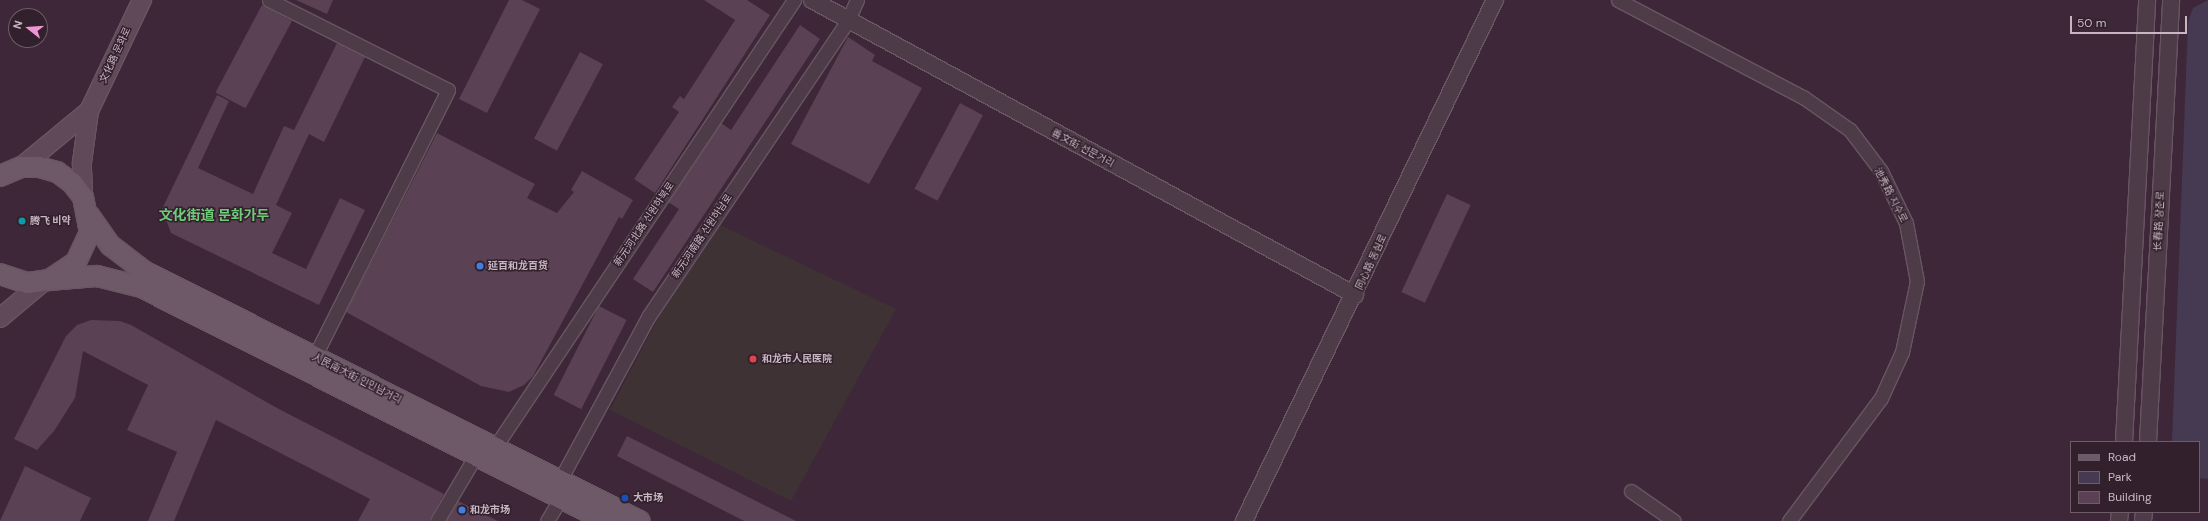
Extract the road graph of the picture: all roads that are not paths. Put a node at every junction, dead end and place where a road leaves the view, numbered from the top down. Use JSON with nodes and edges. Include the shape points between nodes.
{"nodes":[{"id":1,"x":142,"y":0,"type":"edge"},
{"id":2,"x":269,"y":0,"type":"edge"},
{"id":3,"x":794,"y":0,"type":"edge"},
{"id":4,"x":812,"y":0,"type":"edge"},
{"id":5,"x":857,"y":0,"type":"edge"},
{"id":6,"x":1618,"y":0,"type":"edge"},
{"id":7,"x":2147,"y":0,"type":"edge"},
{"id":8,"x":2171,"y":0,"type":"edge"},
{"id":9,"x":1490,"y":3,"type":"edge"},
{"id":10,"x":848,"y":20,"type":"junction"},
{"id":11,"x":89,"y":111,"type":"junction"},
{"id":12,"x":8,"y":171,"type":"edge"},
{"id":13,"x":86,"y":206,"type":"junction"},
{"id":14,"x":0,"y":274,"type":"edge"},
{"id":15,"x":46,"y":281,"type":"junction"},
{"id":16,"x":1355,"y":295,"type":"junction"},
{"id":17,"x":0,"y":318,"type":"edge"},
{"id":18,"x":315,"y":356,"type":"junction"},
{"id":19,"x":2124,"y":441,"type":"edge"},
{"id":20,"x":2148,"y":441,"type":"edge"},
{"id":21,"x":495,"y":447,"type":"junction"},
{"id":22,"x":476,"y":455,"type":"junction"},
{"id":23,"x":560,"y":489,"type":"junction"},
{"id":24,"x":1631,"y":491,"type":"dead end"},
{"id":25,"x":437,"y":521,"type":"edge"},
{"id":26,"x":547,"y":521,"type":"edge"},
{"id":27,"x":606,"y":521,"type":"edge"},
{"id":28,"x":640,"y":521,"type":"edge"},
{"id":29,"x":1244,"y":521,"type":"edge"},
{"id":30,"x":1674,"y":521,"type":"edge"},
{"id":31,"x":1789,"y":521,"type":"edge"}],
"edges":[{"from":1,"to":11,"type":"main road","name":"文化路 문화로"},
{"from":2,"to":18,"type":"street","via":[[448,90]]},
{"from":3,"to":21,"type":"street","name":"新元河北路 신원하북로"},
{"from":4,"to":10,"type":"street","name":"善文街 선문거리"},
{"from":5,"to":10,"type":"street","name":"新元河南路 신원하남로"},
{"from":6,"to":31,"type":"street","name":"池秀路 지수로","via":[[1803,97],[1850,130],[1881,171],[1906,223],[1917,281],[1902,352],[1881,398]]},
{"from":7,"to":19,"type":"street"},
{"from":8,"to":20,"type":"street","name":"长春路 장춘로"},
{"from":9,"to":16,"type":"street","name":"同心路 동심로"},
{"from":10,"to":16,"type":"street","name":"善文街 선문거리"},
{"from":10,"to":23,"type":"street","name":"新元河南路 신원하남로","via":[[648,317]]},
{"from":11,"to":12,"type":"main road","name":"文化路 문화로"},
{"from":11,"to":13,"type":"main road","name":"文化路 문화로","via":[[82,162]]},
{"from":12,"to":13,"type":"main road","name":"人民南大街 인민남거리","via":[[39,167],[57,172],[72,183]]},
{"from":13,"to":15,"type":"main road","via":[[85,248],[72,266]]},
{"from":13,"to":18,"type":"main road","name":"人民南大街 인민남거리","via":[[110,245],[144,271]]},
{"from":14,"to":15,"type":"main road","name":"人民南大街 인민남거리","via":[[28,283]]},
{"from":15,"to":17,"type":"main road"},
{"from":15,"to":22,"type":"main road","name":"人民南大街 인민남거리","via":[[97,276],[141,287]]},
{"from":16,"to":29,"type":"street","name":"同心路 동심로"},
{"from":18,"to":21,"type":"main road","name":"人民南大街 인민남거리"},
{"from":21,"to":23,"type":"main road","name":"人民南大街 인민남거리"},
{"from":22,"to":23,"type":"main road","name":"人民南大街 인민남거리"},
{"from":22,"to":25,"type":"street"},
{"from":23,"to":26,"type":"street","name":"新元河南路 신원하남로"},
{"from":23,"to":27,"type":"main road","name":"人民南大街 인민남거리"},
{"from":23,"to":28,"type":"main road","name":"人民南大街 인민남거리"},
{"from":24,"to":30,"type":"street"}]}
